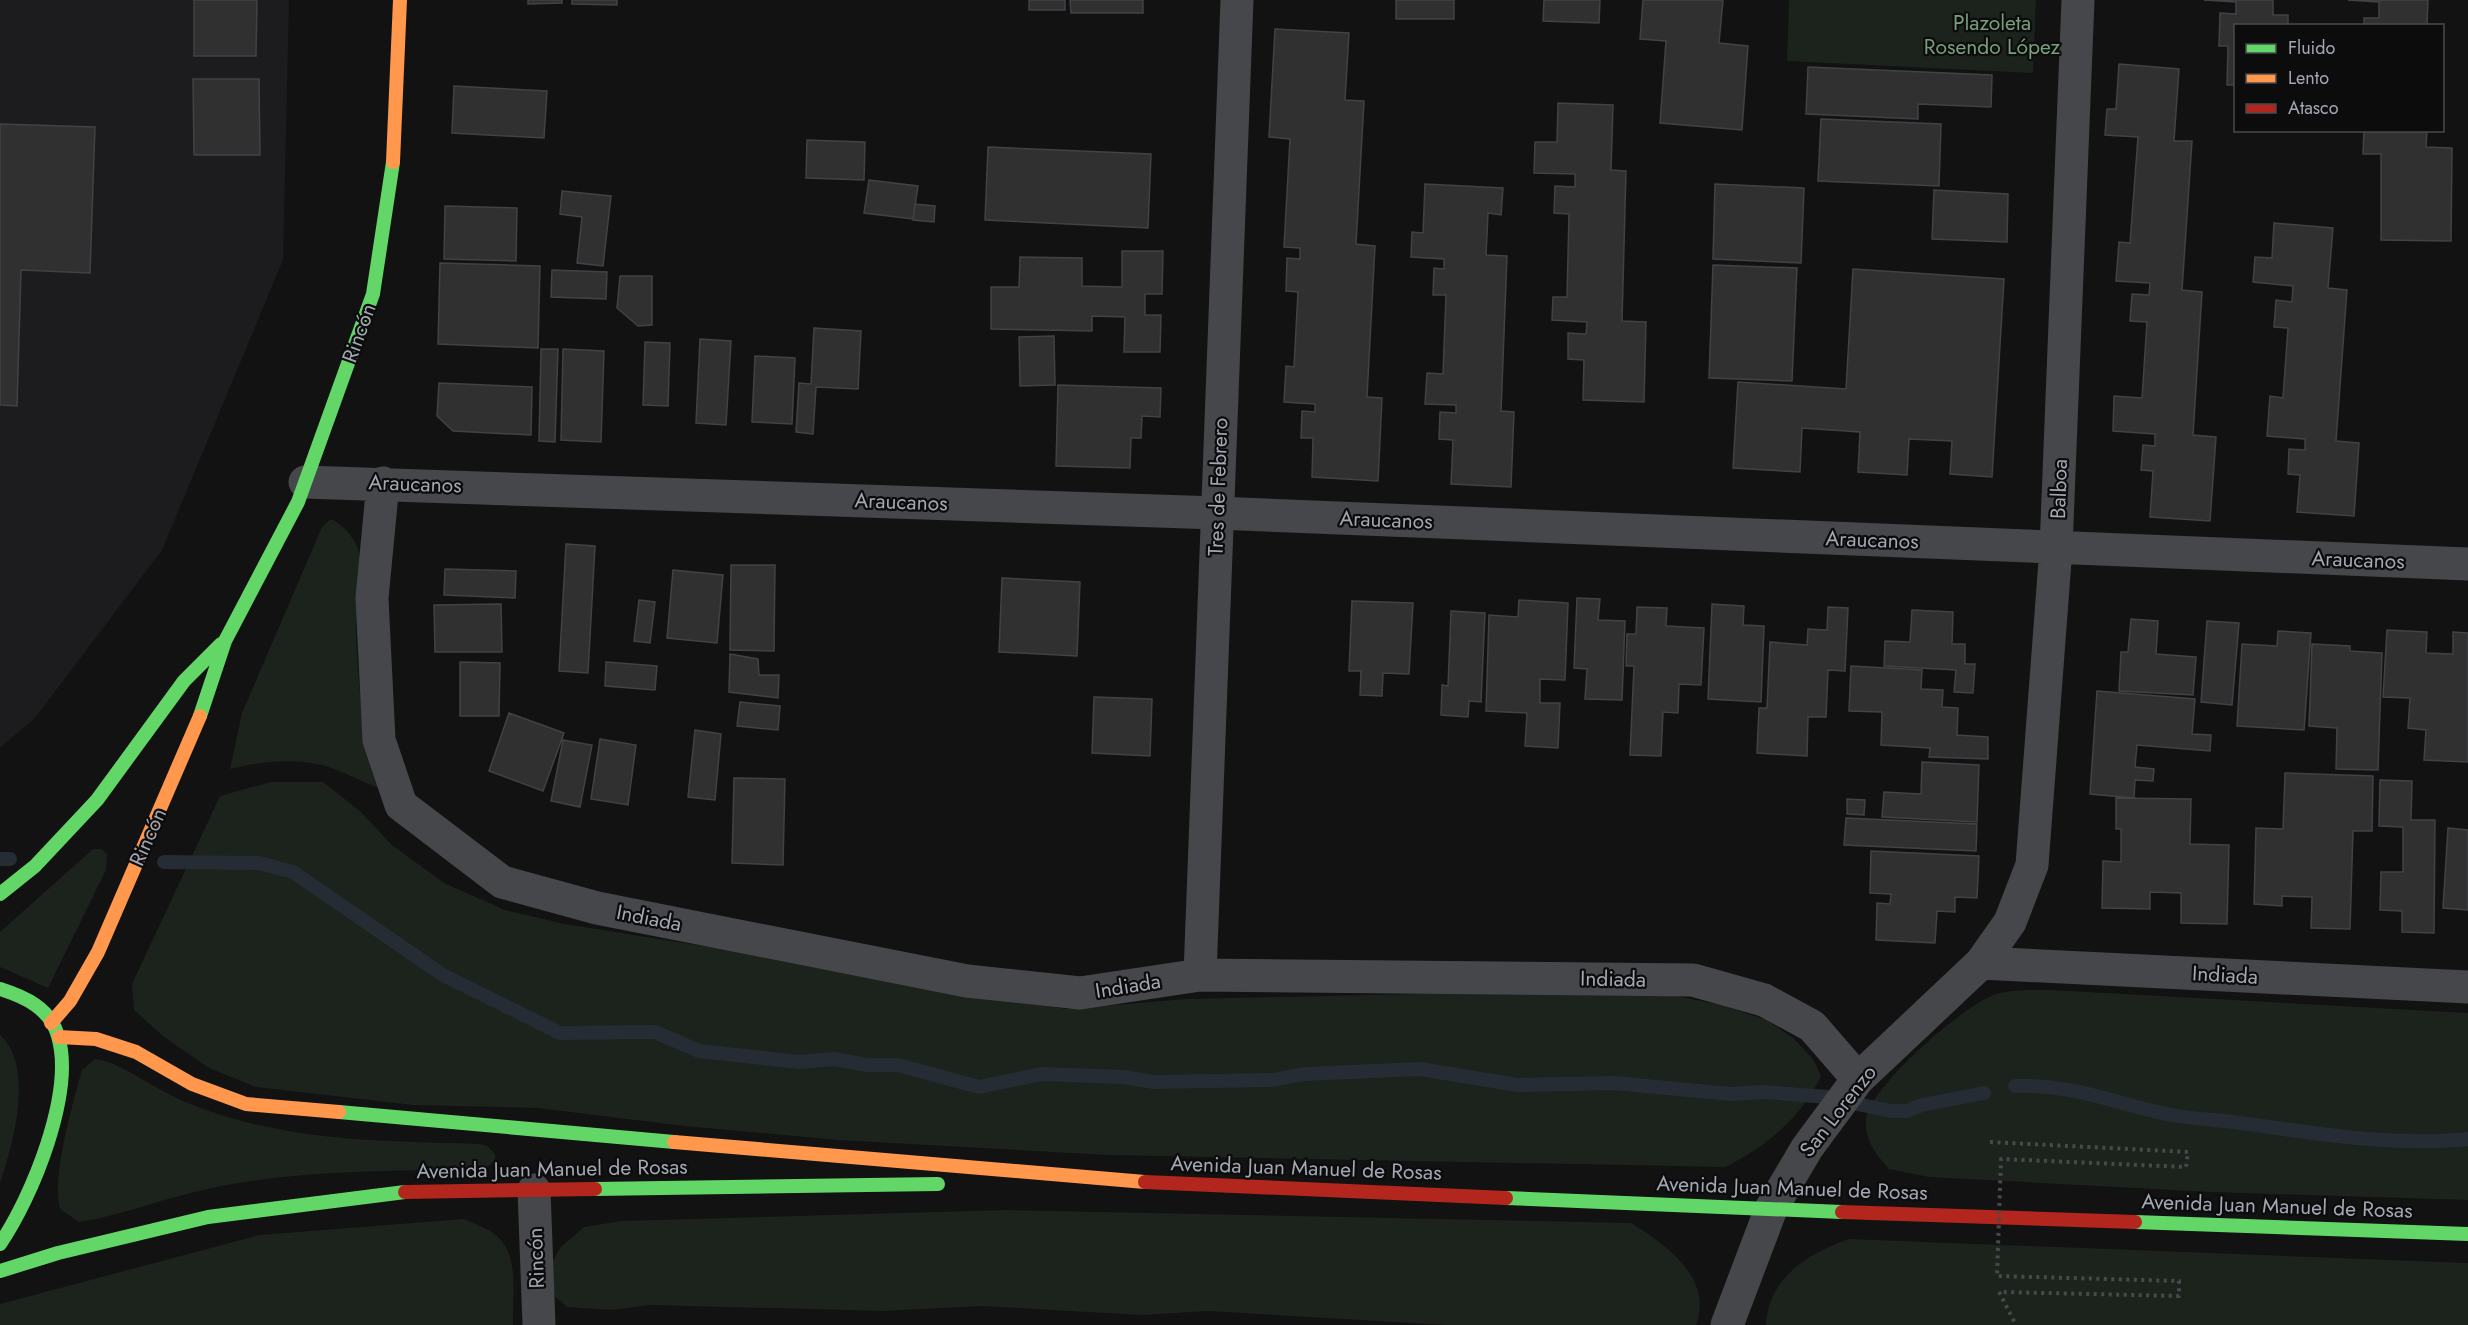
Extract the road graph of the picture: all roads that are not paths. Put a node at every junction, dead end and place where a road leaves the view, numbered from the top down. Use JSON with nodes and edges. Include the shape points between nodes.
{"nodes":[{"id":1,"x":400,"y":0,"type":"edge"},
{"id":2,"x":1236,"y":0,"type":"edge"},
{"id":3,"x":2078,"y":0,"type":"edge"},
{"id":4,"x":305,"y":482,"type":"junction"},
{"id":5,"x":383,"y":483,"type":"junction"},
{"id":6,"x":1217,"y":513,"type":"junction"},
{"id":7,"x":2056,"y":548,"type":"junction"},
{"id":8,"x":2468,"y":564,"type":"edge"},
{"id":9,"x":225,"y":641,"type":"junction"},
{"id":10,"x":0,"y":894,"type":"edge"},
{"id":11,"x":1981,"y":963,"type":"junction"},
{"id":12,"x":1200,"y":975,"type":"junction"},
{"id":13,"x":2468,"y":987,"type":"edge"},
{"id":14,"x":0,"y":989,"type":"edge"},
{"id":15,"x":51,"y":1023,"type":"junction"},
{"id":16,"x":58,"y":1037,"type":"junction"},
{"id":17,"x":1858,"y":1079,"type":"junction"},
{"id":18,"x":1114,"y":1181,"type":"junction"},
{"id":19,"x":948,"y":1183,"type":"dead end"},
{"id":20,"x":984,"y":1183,"type":"dead end"},
{"id":21,"x":534,"y":1190,"type":"junction"},
{"id":22,"x":1771,"y":1209,"type":"junction"},
{"id":23,"x":2468,"y":1234,"type":"edge"},
{"id":24,"x":0,"y":1244,"type":"edge"},
{"id":25,"x":0,"y":1271,"type":"edge"},
{"id":26,"x":539,"y":1325,"type":"edge"},
{"id":27,"x":1727,"y":1325,"type":"edge"}],
"edges":[{"from":1,"to":4,"type":"main road","name":"Rincón","via":[[396,146],[373,294]]},
{"from":2,"to":6,"type":"street","name":"Tres de Febrero"},
{"from":3,"to":7,"type":"street","name":"Balboa"},
{"from":4,"to":5,"type":"street","name":"Araucanos"},
{"from":4,"to":9,"type":"main road","name":"Rincón"},
{"from":5,"to":6,"type":"street","name":"Araucanos"},
{"from":5,"to":12,"type":"street","name":"Indiada","via":[[372,598],[379,740],[401,805],[502,882],[597,908],[967,981],[1080,993]]},
{"from":6,"to":7,"type":"street","name":"Araucanos"},
{"from":6,"to":12,"type":"street","name":"Tres de Febrero"},
{"from":7,"to":8,"type":"street","name":"Araucanos"},
{"from":7,"to":11,"type":"street","name":"Balboa","via":[[2032,864],[2010,921]]},
{"from":9,"to":10,"type":"main road","name":"Rincón","via":[[184,681],[97,800],[35,866]]},
{"from":9,"to":15,"type":"main road","name":"Rincón","via":[[200,717],[98,952],[70,1001]]},
{"from":11,"to":13,"type":"street","name":"Indiada"},
{"from":11,"to":17,"type":"street","name":"San Lorenzo"},
{"from":12,"to":17,"type":"street","name":"Indiada","via":[[1693,980],[1764,1000],[1812,1026]]},
{"from":14,"to":15,"type":"main road","via":[[31,1000]]},
{"from":15,"to":16,"type":"main road"},
{"from":16,"to":18,"type":"main road","name":"Avenida Juan Manuel de Rosas","via":[[96,1039],[136,1052],[192,1084],[246,1104]]},
{"from":16,"to":24,"type":"main road","via":[[64,1075],[49,1135],[27,1199]]},
{"from":17,"to":22,"type":"street","name":"San Lorenzo","via":[[1807,1148]]},
{"from":18,"to":20,"type":"main road","name":"Avenida Juan Manuel de Rosas"},
{"from":18,"to":22,"type":"main road","name":"Avenida Juan Manuel de Rosas"},
{"from":19,"to":21,"type":"main road","name":"Avenida Juan Manuel de Rosas"},
{"from":21,"to":25,"type":"main road","name":"Avenida Juan Manuel de Rosas","via":[[394,1192],[208,1217]]},
{"from":21,"to":26,"type":"street","name":"Rincón"},
{"from":22,"to":23,"type":"main road","name":"Avenida Juan Manuel de Rosas"},
{"from":22,"to":27,"type":"street","name":"San Lorenzo"}]}
